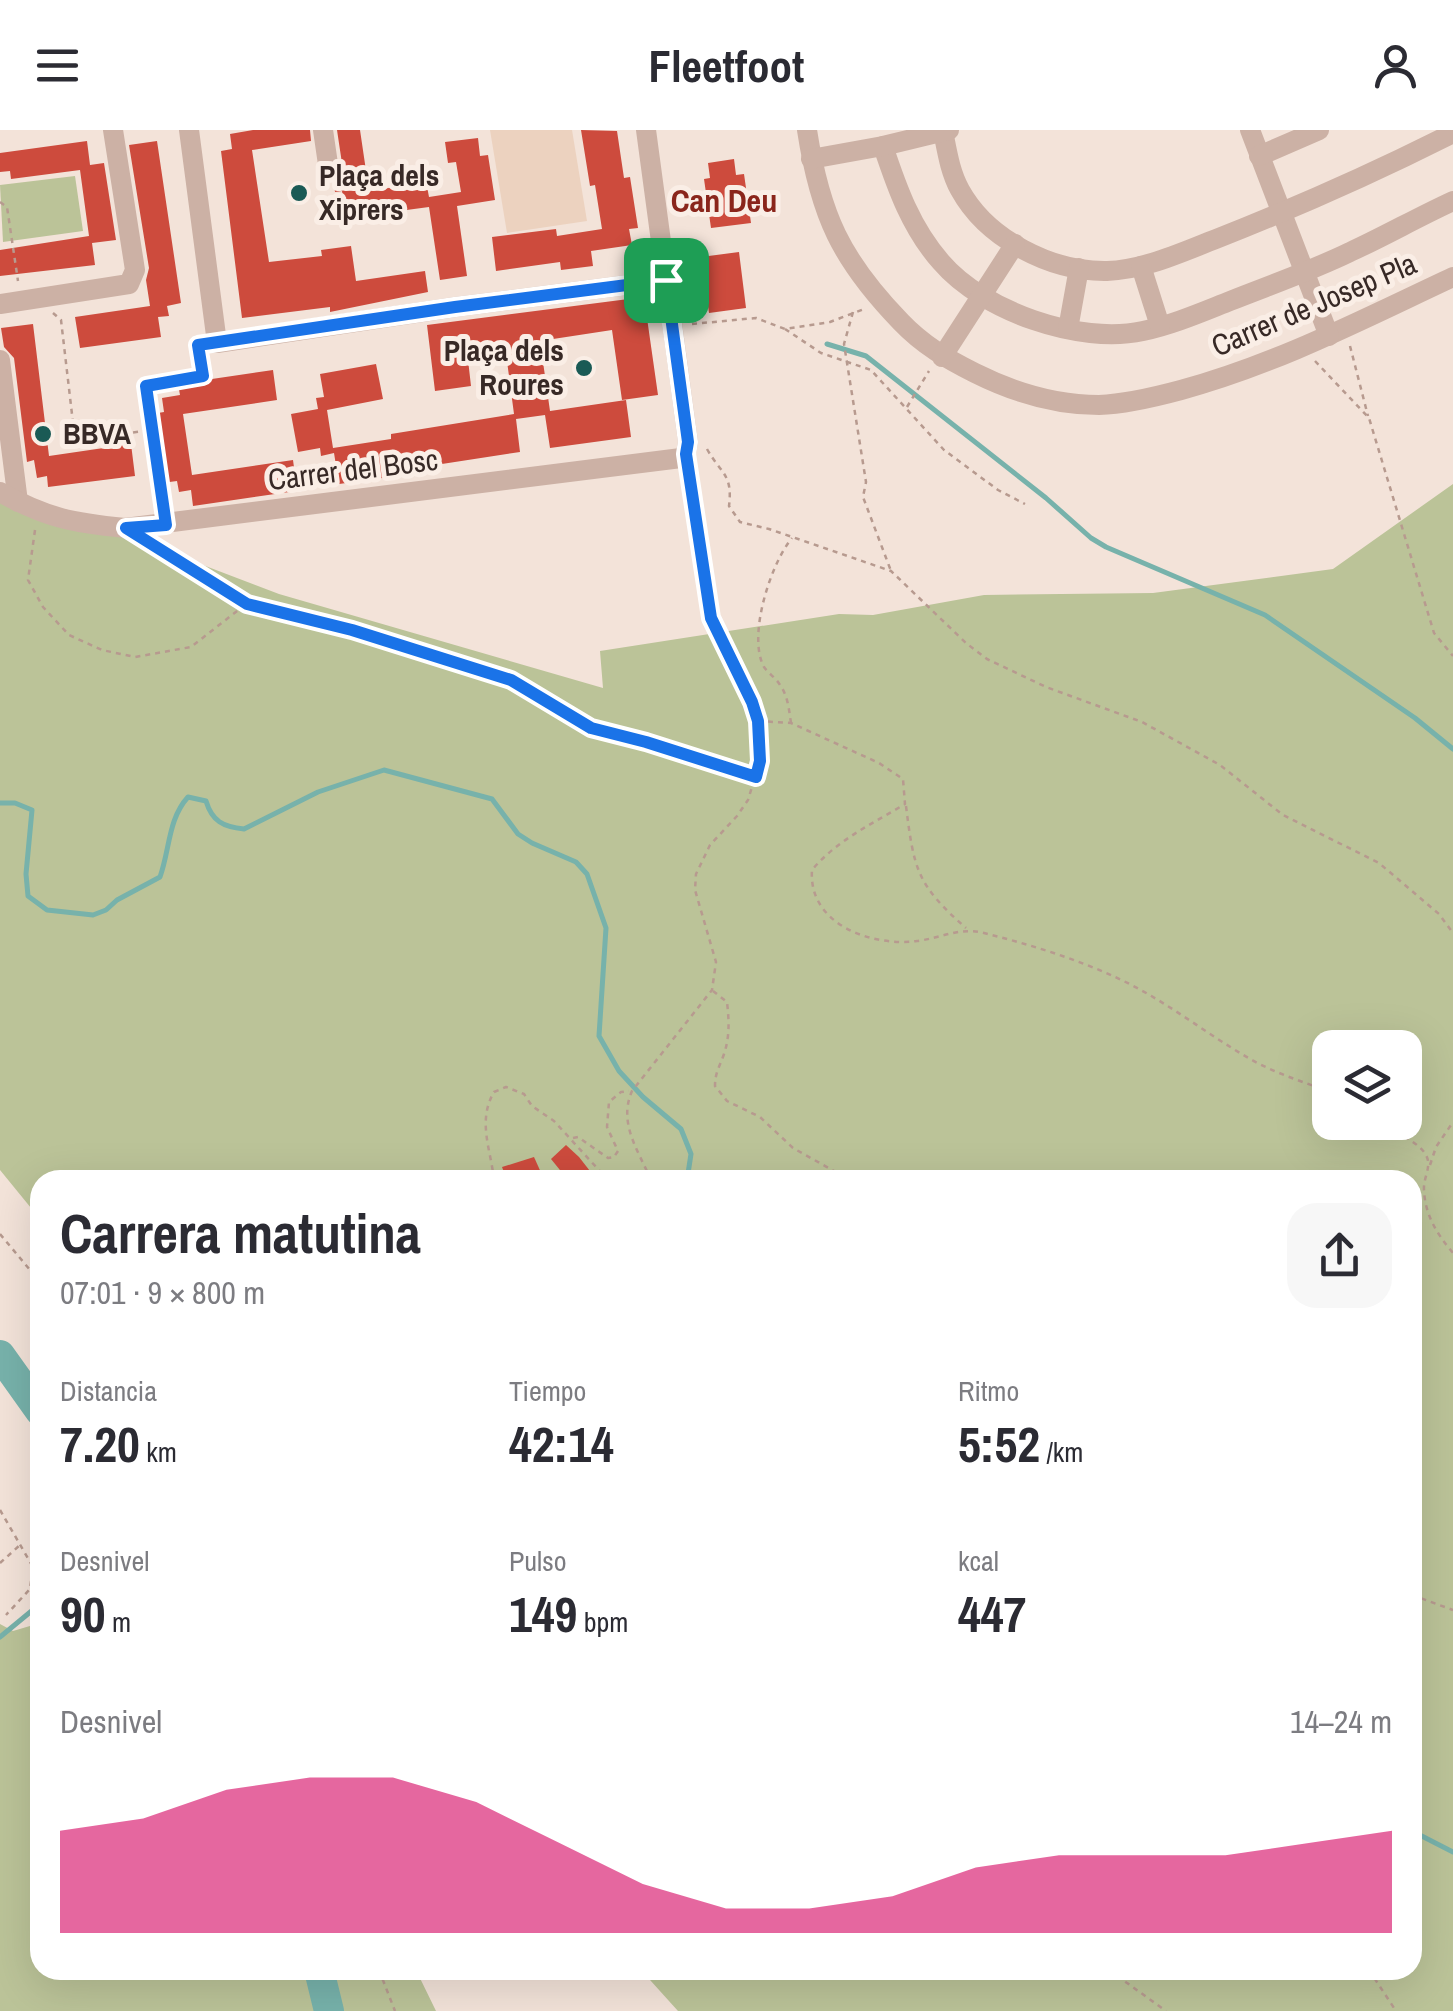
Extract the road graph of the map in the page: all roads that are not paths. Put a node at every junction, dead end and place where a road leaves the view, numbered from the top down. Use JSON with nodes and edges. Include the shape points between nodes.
{"nodes":[{"id":1,"x":113,"y":130,"type":"edge"},
{"id":2,"x":188,"y":130,"type":"edge"},
{"id":3,"x":323,"y":130,"type":"edge"},
{"id":4,"x":646,"y":130,"type":"edge"},
{"id":5,"x":807,"y":130,"type":"edge"},
{"id":6,"x":1250,"y":130,"type":"edge"},
{"id":7,"x":1319,"y":130,"type":"edge"},
{"id":8,"x":946,"y":131,"type":"edge"},
{"id":9,"x":1453,"y":134,"type":"edge"},
{"id":10,"x":883,"y":146,"type":"junction"},
{"id":11,"x":1259,"y":156,"type":"junction"},
{"id":12,"x":812,"y":158,"type":"junction"},
{"id":13,"x":329,"y":172,"type":"dead end"},
{"id":14,"x":1453,"y":201,"type":"edge"},
{"id":15,"x":1280,"y":214,"type":"junction"},
{"id":16,"x":1015,"y":244,"type":"junction"},
{"id":17,"x":1141,"y":266,"type":"junction"},
{"id":18,"x":1079,"y":268,"type":"junction"},
{"id":19,"x":1304,"y":272,"type":"junction"},
{"id":20,"x":1453,"y":277,"type":"edge"},
{"id":21,"x":666,"y":280,"type":"junction"},
{"id":22,"x":982,"y":294,"type":"junction"},
{"id":23,"x":0,"y":304,"type":"edge"},
{"id":24,"x":1160,"y":326,"type":"junction"},
{"id":25,"x":1068,"y":329,"type":"junction"},
{"id":26,"x":1329,"y":336,"type":"junction"},
{"id":27,"x":0,"y":360,"type":"edge"},
{"id":28,"x":937,"y":361,"type":"junction"},
{"id":29,"x":9,"y":497,"type":"edge"}],
"edges":[{"from":1,"to":23,"type":"street","via":[[134,278]]},
{"from":2,"to":21,"type":"street","via":[[217,343]]},
{"from":3,"to":13,"type":"street"},
{"from":4,"to":21,"type":"street"},
{"from":5,"to":12,"type":"street","name":"Carrer de Josep Pla"},
{"from":6,"to":11,"type":"street"},
{"from":7,"to":11,"type":"street"},
{"from":8,"to":10,"type":"street"},
{"from":8,"to":16,"type":"street","via":[[960,190],[983,222]]},
{"from":9,"to":15,"type":"street"},
{"from":10,"to":12,"type":"street"},
{"from":10,"to":22,"type":"street","via":[[917,228],[942,264]]},
{"from":11,"to":15,"type":"street"},
{"from":12,"to":28,"type":"street","name":"Carrer de Josep Pla","via":[[828,220],[862,281]]},
{"from":14,"to":19,"type":"street"},
{"from":15,"to":17,"type":"street"},
{"from":15,"to":19,"type":"street"},
{"from":16,"to":18,"type":"street"},
{"from":16,"to":22,"type":"street"},
{"from":17,"to":18,"type":"street"},
{"from":17,"to":24,"type":"street"},
{"from":18,"to":25,"type":"street"},
{"from":19,"to":24,"type":"street"},
{"from":19,"to":26,"type":"street"},
{"from":20,"to":26,"type":"street","name":"Carrer de Josep Pla"},
{"from":21,"to":29,"type":"street","name":"Carrer del Bosc","via":[[694,448],[681,458],[126,528],[38,513]]},
{"from":22,"to":25,"type":"street"},
{"from":22,"to":28,"type":"street"},
{"from":24,"to":25,"type":"street","via":[[1141,332]]},
{"from":26,"to":28,"type":"street","name":"Carrer de Josep Pla","via":[[1232,376],[1102,405],[1026,394]]},
{"from":27,"to":29,"type":"street"}]}
